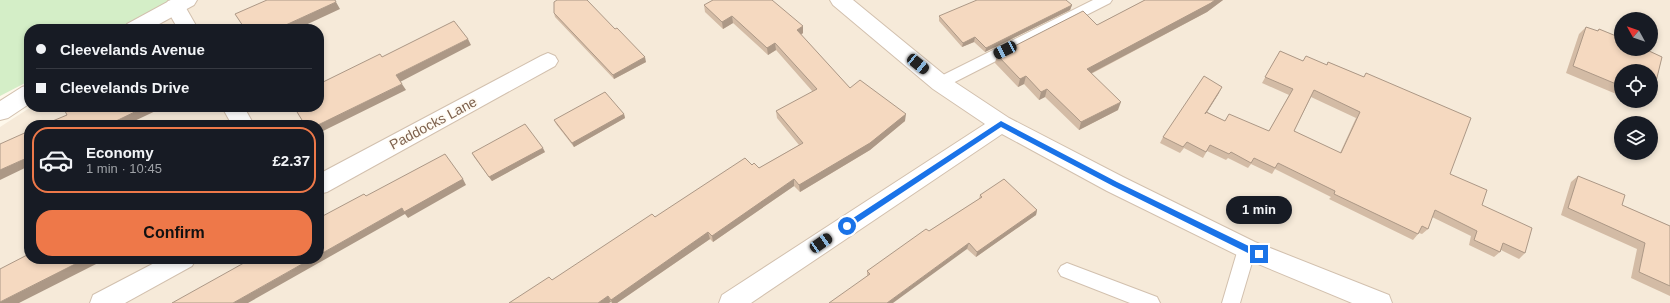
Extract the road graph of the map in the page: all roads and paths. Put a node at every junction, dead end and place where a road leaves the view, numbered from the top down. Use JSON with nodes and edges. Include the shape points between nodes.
{"nodes":[{"id":1,"x":840,"y":0,"type":"edge"},
{"id":2,"x":1105,"y":0,"type":"edge"},
{"id":3,"x":181,"y":3,"type":"edge"},
{"id":4,"x":143,"y":24,"type":"edge"},
{"id":5,"x":187,"y":24,"type":"edge"},
{"id":6,"x":548,"y":61,"type":"dead end"},
{"id":7,"x":940,"y":83,"type":"junction"},
{"id":8,"x":24,"y":96,"type":"edge"},
{"id":9,"x":0,"y":112,"type":"edge"},
{"id":10,"x":1001,"y":124,"type":"junction"},
{"id":11,"x":324,"y":181,"type":"edge"},
{"id":12,"x":1247,"y":250,"type":"junction"},
{"id":13,"x":175,"y":264,"type":"edge"},
{"id":14,"x":1067,"y":271,"type":"dead end"},
{"id":15,"x":102,"y":303,"type":"edge"},
{"id":16,"x":731,"y":303,"type":"edge"},
{"id":17,"x":1151,"y":303,"type":"edge"},
{"id":18,"x":1231,"y":303,"type":"edge"},
{"id":19,"x":1380,"y":303,"type":"edge"}],
"edges":[{"from":1,"to":7,"type":"street"},
{"from":2,"to":7,"type":"lane"},
{"from":3,"to":4,"type":"street"},
{"from":3,"to":5,"type":"street"},
{"from":6,"to":11,"type":"street","name":"Paddocks Lane"},
{"from":7,"to":10,"type":"street"},
{"from":8,"to":9,"type":"street"},
{"from":10,"to":12,"type":"street"},
{"from":10,"to":16,"type":"street"},
{"from":12,"to":18,"type":"lane"},
{"from":12,"to":19,"type":"street"},
{"from":13,"to":15,"type":"street"},
{"from":14,"to":17,"type":"lane"}]}
